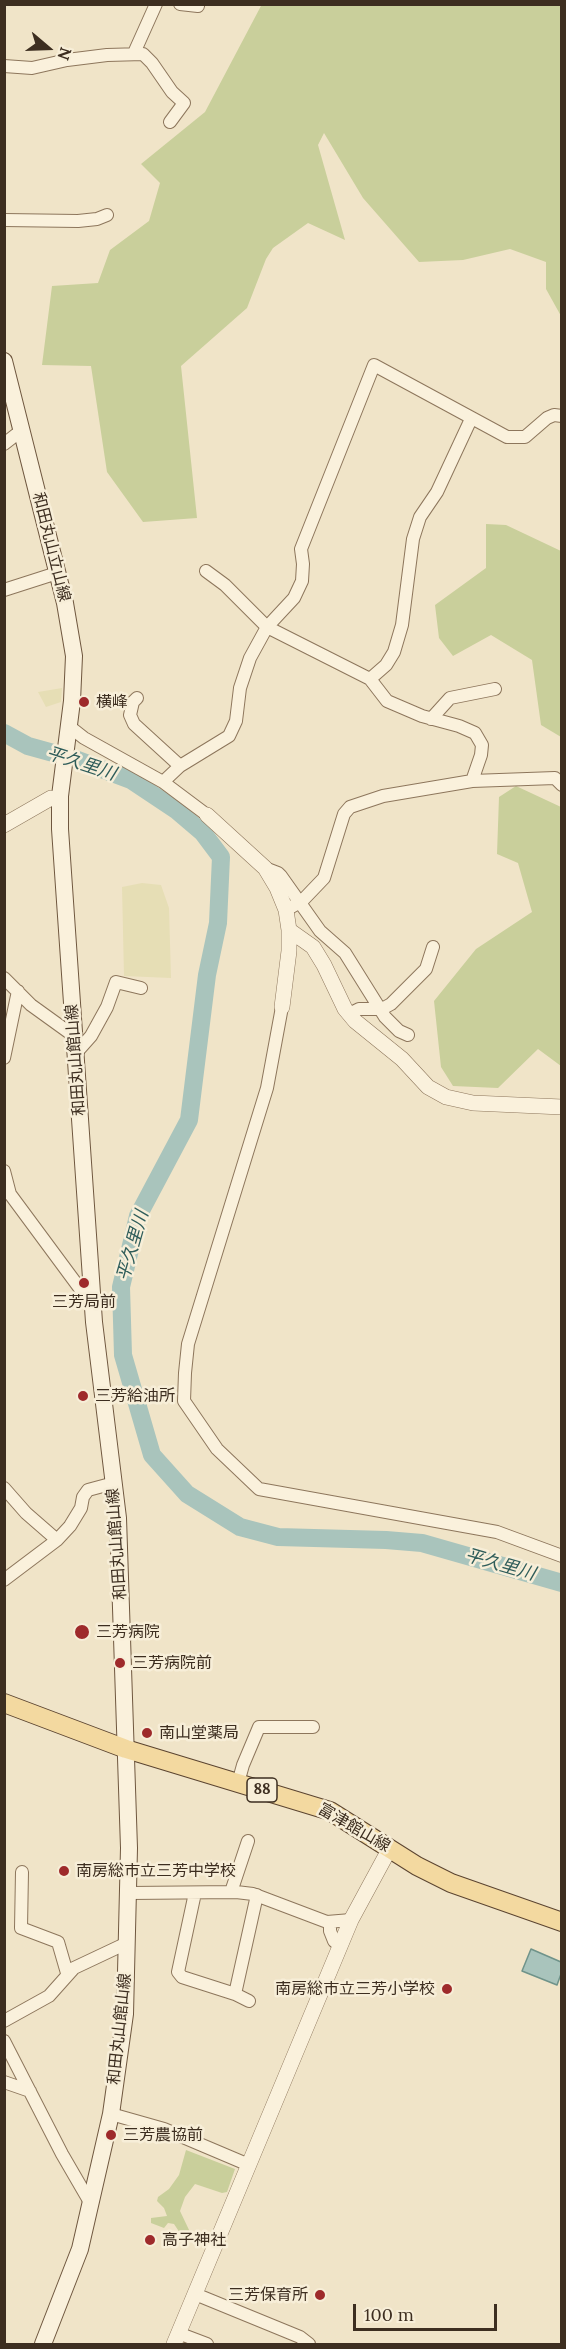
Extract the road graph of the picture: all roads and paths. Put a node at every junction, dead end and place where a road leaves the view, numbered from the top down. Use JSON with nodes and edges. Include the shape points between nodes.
{"nodes":[{"id":1,"x":156,"y":4,"type":"edge"},
{"id":2,"x":180,"y":4,"type":"edge"},
{"id":3,"x":198,"y":6,"type":"edge"},
{"id":4,"x":134,"y":53,"type":"junction"},
{"id":5,"x":4,"y":66,"type":"edge"},
{"id":6,"x":170,"y":122,"type":"dead end"},
{"id":7,"x":106,"y":215,"type":"dead end"},
{"id":8,"x":4,"y":220,"type":"edge"},
{"id":9,"x":4,"y":361,"type":"edge"},
{"id":10,"x":561,"y":416,"type":"edge"},
{"id":11,"x":471,"y":419,"type":"junction"},
{"id":12,"x":22,"y":430,"type":"junction"},
{"id":13,"x":4,"y":444,"type":"edge"},
{"id":14,"x":206,"y":572,"type":"dead end"},
{"id":15,"x":57,"y":573,"type":"junction"},
{"id":16,"x":4,"y":590,"type":"edge"},
{"id":17,"x":267,"y":627,"type":"junction"},
{"id":18,"x":370,"y":679,"type":"junction"},
{"id":19,"x":495,"y":690,"type":"dead end"},
{"id":20,"x":137,"y":698,"type":"dead end"},
{"id":21,"x":431,"y":719,"type":"junction"},
{"id":22,"x":69,"y":731,"type":"junction"},
{"id":23,"x":180,"y":766,"type":"junction"},
{"id":24,"x":559,"y":780,"type":"edge"},
{"id":25,"x":472,"y":781,"type":"junction"},
{"id":26,"x":163,"y":782,"type":"junction"},
{"id":27,"x":60,"y":798,"type":"junction"},
{"id":28,"x":207,"y":815,"type":"joint"},
{"id":29,"x":4,"y":825,"type":"edge"},
{"id":30,"x":265,"y":868,"type":"junction"},
{"id":31,"x":300,"y":903,"type":"junction"},
{"id":32,"x":286,"y":910,"type":"junction"},
{"id":33,"x":290,"y":930,"type":"junction"},
{"id":34,"x":433,"y":947,"type":"dead end"},
{"id":35,"x":4,"y":978,"type":"edge"},
{"id":36,"x":141,"y":988,"type":"dead end"},
{"id":37,"x":18,"y":992,"type":"junction"},
{"id":38,"x":282,"y":1007,"type":"joint"},
{"id":39,"x":382,"y":1009,"type":"junction"},
{"id":40,"x":349,"y":1014,"type":"junction"},
{"id":41,"x":408,"y":1035,"type":"dead end"},
{"id":42,"x":74,"y":1036,"type":"junction"},
{"id":43,"x":75,"y":1054,"type":"junction"},
{"id":44,"x":4,"y":1058,"type":"edge"},
{"id":45,"x":561,"y":1107,"type":"edge"},
{"id":46,"x":4,"y":1171,"type":"edge"},
{"id":47,"x":7,"y":1193,"type":"edge"},
{"id":48,"x":94,"y":1296,"type":"junction"},
{"id":49,"x":114,"y":1483,"type":"junction"},
{"id":50,"x":4,"y":1488,"type":"edge"},
{"id":51,"x":57,"y":1540,"type":"junction"},
{"id":52,"x":561,"y":1556,"type":"edge"},
{"id":53,"x":4,"y":1580,"type":"edge"},
{"id":54,"x":4,"y":1703,"type":"edge"},
{"id":55,"x":313,"y":1727,"type":"dead end"},
{"id":56,"x":126,"y":1749,"type":"junction"},
{"id":57,"x":238,"y":1782,"type":"junction"},
{"id":58,"x":248,"y":1841,"type":"dead end"},
{"id":59,"x":390,"y":1848,"type":"junction"},
{"id":60,"x":22,"y":1872,"type":"dead end"},
{"id":61,"x":231,"y":1892,"type":"junction"},
{"id":62,"x":130,"y":1893,"type":"junction"},
{"id":63,"x":195,"y":1893,"type":"junction"},
{"id":64,"x":257,"y":1895,"type":"junction"},
{"id":65,"x":351,"y":1920,"type":"junction"},
{"id":66,"x":330,"y":1922,"type":"junction"},
{"id":67,"x":561,"y":1922,"type":"edge"},
{"id":68,"x":128,"y":1943,"type":"junction"},
{"id":69,"x":340,"y":1946,"type":"junction"},
{"id":70,"x":67,"y":1973,"type":"junction"},
{"id":71,"x":235,"y":1994,"type":"junction"},
{"id":72,"x":249,"y":2001,"type":"dead end"},
{"id":73,"x":4,"y":2021,"type":"edge"},
{"id":74,"x":4,"y":2041,"type":"edge"},
{"id":75,"x":4,"y":2082,"type":"edge"},
{"id":76,"x":30,"y":2091,"type":"junction"},
{"id":77,"x":111,"y":2114,"type":"junction"},
{"id":78,"x":249,"y":2165,"type":"junction"},
{"id":79,"x":91,"y":2204,"type":"junction"},
{"id":80,"x":195,"y":2294,"type":"junction"},
{"id":81,"x":176,"y":2339,"type":"edge"},
{"id":82,"x":43,"y":2344,"type":"edge"},
{"id":83,"x":207,"y":2344,"type":"edge"},
{"id":84,"x":309,"y":2344,"type":"edge"}],
"edges":[{"from":1,"to":4,"type":"street"},
{"from":2,"to":3,"type":"street"},
{"from":4,"to":5,"type":"street","via":[[32,68]]},
{"from":4,"to":6,"type":"street","via":[[143,54],[184,103]]},
{"from":7,"to":8,"type":"street","via":[[78,221]]},
{"from":9,"to":12,"type":"main road","name":"和田丸山立山線"},
{"from":10,"to":11,"type":"street","via":[[547,418],[525,437],[507,437]]},
{"from":11,"to":17,"type":"street","via":[[374,366],[301,549],[302,581],[294,598]]},
{"from":11,"to":18,"type":"street","via":[[442,482],[420,517],[413,539],[402,626],[386,665]]},
{"from":12,"to":13,"type":"street"},
{"from":12,"to":15,"type":"main road","name":"和田丸山立山線"},
{"from":14,"to":17,"type":"street","via":[[225,585]]},
{"from":15,"to":16,"type":"street"},
{"from":15,"to":22,"type":"main road","name":"和田丸山立山線","via":[[74,656]]},
{"from":17,"to":18,"type":"street"},
{"from":17,"to":23,"type":"street","via":[[250,658],[229,736]]},
{"from":18,"to":21,"type":"street","via":[[387,701]]},
{"from":19,"to":21,"type":"street","via":[[450,698]]},
{"from":20,"to":23,"type":"street","via":[[130,715],[134,724]]},
{"from":21,"to":25,"type":"street","via":[[475,734],[482,745]]},
{"from":22,"to":26,"type":"street"},
{"from":22,"to":27,"type":"main road","name":"和田丸山館山線"},
{"from":23,"to":26,"type":"street"},
{"from":24,"to":25,"type":"street"},
{"from":25,"to":31,"type":"street","via":[[383,796],[350,807],[344,814],[324,878]]},
{"from":26,"to":28,"type":"street"},
{"from":27,"to":29,"type":"street","via":[[51,798]]},
{"from":27,"to":42,"type":"main road","name":"和田丸山館山線"},
{"from":28,"to":30,"type":"street"},
{"from":30,"to":31,"type":"street","via":[[278,873]]},
{"from":30,"to":32,"type":"street"},
{"from":31,"to":32,"type":"street"},
{"from":31,"to":39,"type":"street","via":[[320,931],[345,953]]},
{"from":32,"to":33,"type":"street"},
{"from":33,"to":38,"type":"street"},
{"from":33,"to":40,"type":"street","via":[[313,947]]},
{"from":34,"to":39,"type":"street","via":[[426,969]]},
{"from":35,"to":37,"type":"street"},
{"from":36,"to":43,"type":"street","via":[[116,982],[91,1036]]},
{"from":37,"to":42,"type":"street"},
{"from":37,"to":44,"type":"street"},
{"from":38,"to":52,"type":"street","via":[[267,1088],[188,1344],[184,1401],[217,1449],[259,1489],[497,1532]]},
{"from":39,"to":40,"type":"street","via":[[359,1009]]},
{"from":39,"to":41,"type":"street","via":[[399,1031]]},
{"from":40,"to":45,"type":"street","via":[[428,1087],[446,1097],[473,1103]]},
{"from":42,"to":43,"type":"main road","name":"和田丸山館山線"},
{"from":43,"to":48,"type":"main road","name":"和田丸山館山線"},
{"from":46,"to":47,"type":"street"},
{"from":47,"to":48,"type":"street","via":[[81,1290]]},
{"from":48,"to":49,"type":"main road","name":"和田丸山館山線"},
{"from":49,"to":51,"type":"street","via":[[88,1490],[70,1526]]},
{"from":49,"to":56,"type":"main road","name":"和田丸山館山線"},
{"from":50,"to":51,"type":"street"},
{"from":51,"to":53,"type":"street"},
{"from":54,"to":56,"type":"main road","name":"富津館山線","number":"88"},
{"from":55,"to":57,"type":"street","via":[[259,1727]]},
{"from":56,"to":57,"type":"main road","name":"富津館山線","number":"88"},
{"from":56,"to":62,"type":"main road","name":"和田丸山館山線"},
{"from":57,"to":59,"type":"main road","name":"富津館山線","number":"88","via":[[330,1811]]},
{"from":58,"to":61,"type":"street"},
{"from":59,"to":65,"type":"street"},
{"from":59,"to":67,"type":"main road","name":"富津館山線","number":"88","via":[[451,1883]]},
{"from":60,"to":70,"type":"street","via":[[21,1928],[58,1942]]},
{"from":61,"to":63,"type":"street"},
{"from":61,"to":64,"type":"street"},
{"from":62,"to":63,"type":"street"},
{"from":62,"to":68,"type":"main road","name":"和田丸山館山線"},
{"from":63,"to":71,"type":"street","via":[[178,1972],[182,1977]]},
{"from":64,"to":66,"type":"street"},
{"from":64,"to":71,"type":"street"},
{"from":65,"to":66,"type":"street"},
{"from":65,"to":69,"type":"street"},
{"from":66,"to":69,"type":"street","via":[[334,1941]]},
{"from":68,"to":70,"type":"street"},
{"from":68,"to":77,"type":"main road","name":"和田丸山館山線","via":[[125,2014]]},
{"from":69,"to":78,"type":"street"},
{"from":70,"to":73,"type":"street","via":[[49,1996]]},
{"from":71,"to":72,"type":"street"},
{"from":74,"to":76,"type":"street"},
{"from":75,"to":76,"type":"street"},
{"from":76,"to":79,"type":"street"},
{"from":77,"to":78,"type":"street","via":[[164,2129]]},
{"from":77,"to":79,"type":"main road","name":"和田丸山館山線"},
{"from":78,"to":80,"type":"street"},
{"from":79,"to":82,"type":"main road","name":"和田丸山館山線","via":[[74,2268]]},
{"from":80,"to":81,"type":"street"},
{"from":80,"to":84,"type":"street"},
{"from":81,"to":83,"type":"street"}]}
